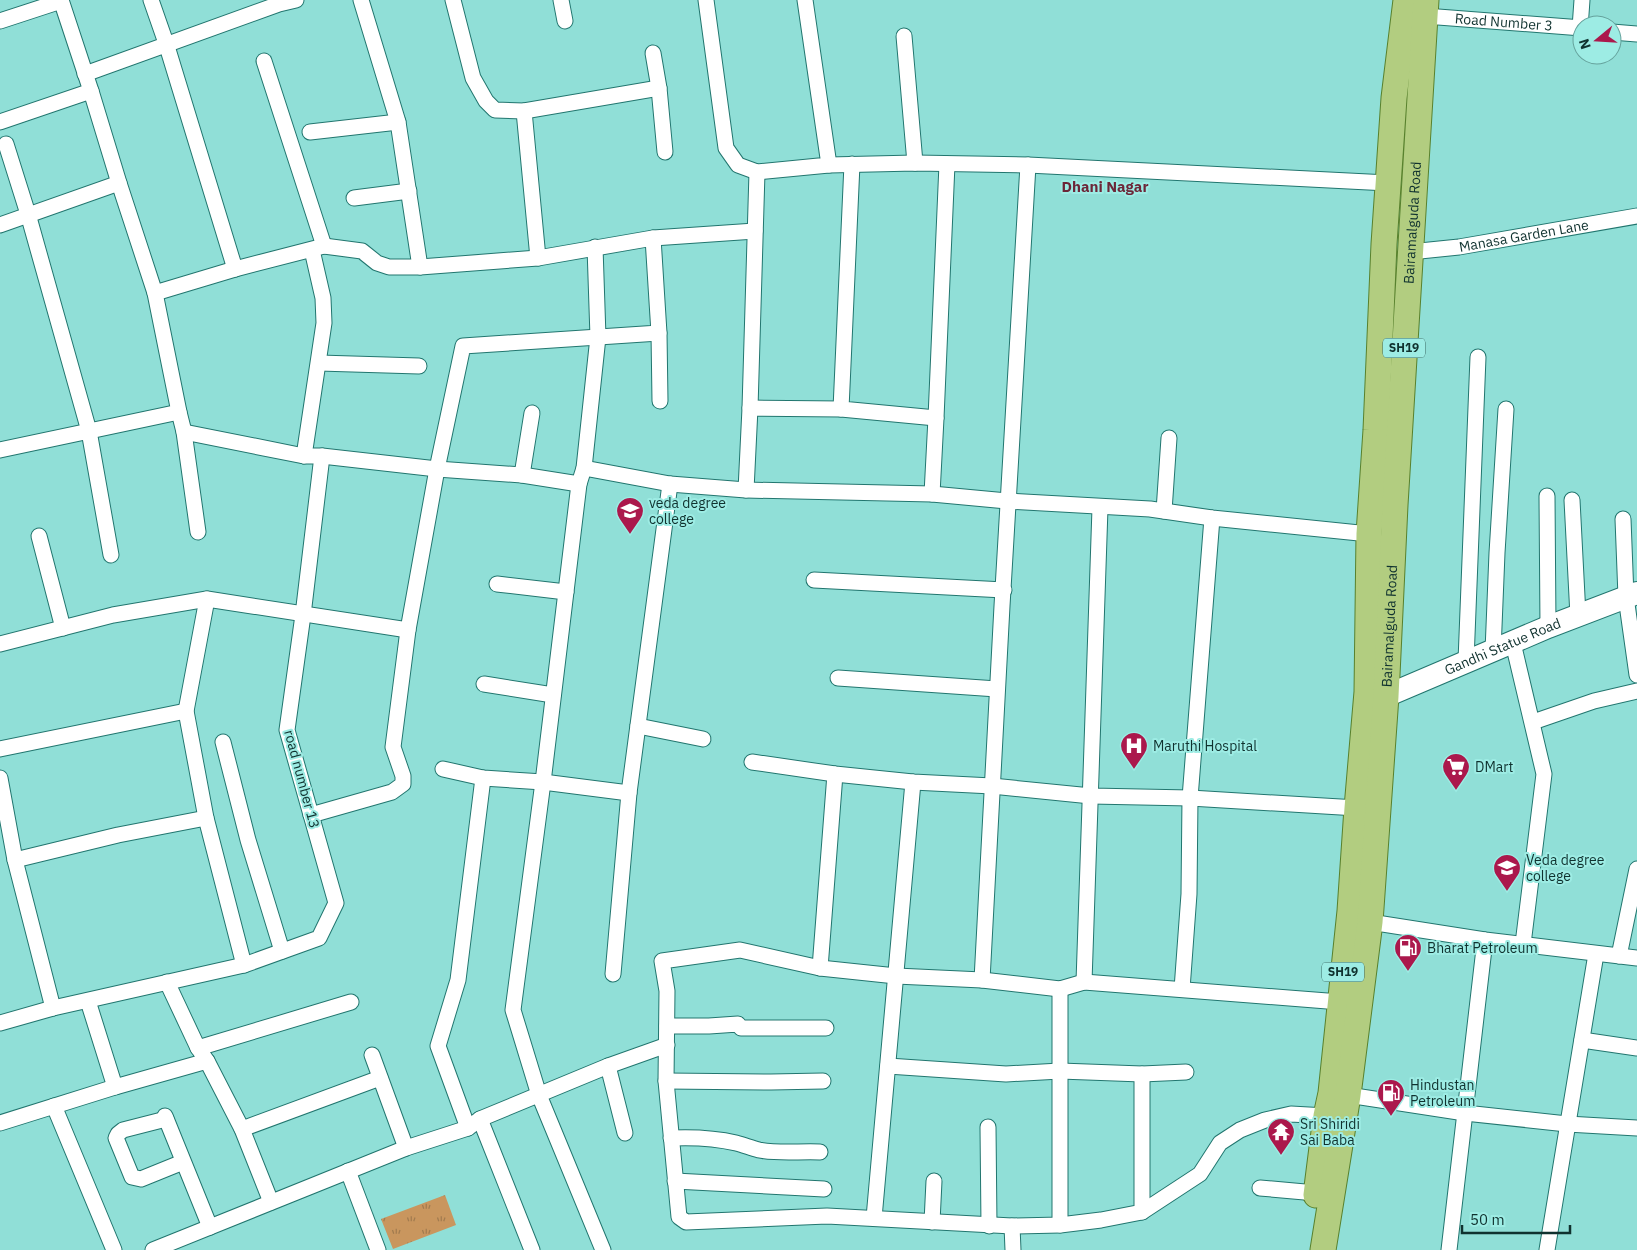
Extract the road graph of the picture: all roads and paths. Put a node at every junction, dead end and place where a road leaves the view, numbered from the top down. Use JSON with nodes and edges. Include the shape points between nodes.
{"nodes":[{"id":1,"x":151,"y":0,"type":"edge"},
{"id":2,"x":296,"y":0,"type":"edge"},
{"id":3,"x":361,"y":0,"type":"edge"},
{"id":4,"x":453,"y":0,"type":"edge"},
{"id":5,"x":562,"y":0,"type":"edge"},
{"id":6,"x":706,"y":0,"type":"edge"},
{"id":7,"x":804,"y":0,"type":"edge"},
{"id":8,"x":1406,"y":0,"type":"edge"},
{"id":9,"x":1582,"y":0,"type":"edge"},
{"id":10,"x":61,"y":1,"type":"edge"},
{"id":11,"x":279,"y":2,"type":"edge"},
{"id":12,"x":1426,"y":8,"type":"edge"},
{"id":13,"x":1581,"y":15,"type":"edge"},
{"id":14,"x":565,"y":20,"type":"dead end"},
{"id":15,"x":0,"y":21,"type":"edge"},
{"id":16,"x":1572,"y":27,"type":"edge"},
{"id":17,"x":1622,"y":33,"type":"edge"},
{"id":18,"x":1637,"y":34,"type":"edge"},
{"id":19,"x":904,"y":36,"type":"dead end"},
{"id":20,"x":166,"y":44,"type":"junction"},
{"id":21,"x":653,"y":53,"type":"dead end"},
{"id":22,"x":264,"y":61,"type":"dead end"},
{"id":23,"x":85,"y":74,"type":"junction"},
{"id":24,"x":658,"y":88,"type":"junction"},
{"id":25,"x":91,"y":91,"type":"junction"},
{"id":26,"x":524,"y":112,"type":"junction"},
{"id":27,"x":0,"y":122,"type":"edge"},
{"id":28,"x":398,"y":122,"type":"junction"},
{"id":29,"x":310,"y":132,"type":"dead end"},
{"id":30,"x":6,"y":144,"type":"dead end"},
{"id":31,"x":665,"y":152,"type":"dead end"},
{"id":32,"x":915,"y":163,"type":"junction"},
{"id":33,"x":852,"y":164,"type":"junction"},
{"id":34,"x":946,"y":164,"type":"junction"},
{"id":35,"x":829,"y":165,"type":"junction"},
{"id":36,"x":1028,"y":165,"type":"junction"},
{"id":37,"x":757,"y":172,"type":"junction"},
{"id":38,"x":118,"y":183,"type":"junction"},
{"id":39,"x":1388,"y":184,"type":"junction"},
{"id":40,"x":409,"y":191,"type":"junction"},
{"id":41,"x":354,"y":198,"type":"dead end"},
{"id":42,"x":28,"y":214,"type":"junction"},
{"id":43,"x":1637,"y":216,"type":"edge"},
{"id":44,"x":0,"y":225,"type":"edge"},
{"id":45,"x":755,"y":231,"type":"junction"},
{"id":46,"x":653,"y":238,"type":"junction"},
{"id":47,"x":595,"y":247,"type":"junction"},
{"id":48,"x":318,"y":248,"type":"junction"},
{"id":49,"x":1410,"y":252,"type":"junction"},
{"id":50,"x":538,"y":258,"type":"junction"},
{"id":51,"x":420,"y":267,"type":"junction"},
{"id":52,"x":235,"y":269,"type":"junction"},
{"id":53,"x":155,"y":294,"type":"junction"},
{"id":54,"x":659,"y":333,"type":"junction"},
{"id":55,"x":598,"y":337,"type":"junction"},
{"id":56,"x":1478,"y":357,"type":"dead end"},
{"id":57,"x":319,"y":364,"type":"junction"},
{"id":58,"x":419,"y":366,"type":"dead end"},
{"id":59,"x":660,"y":400,"type":"dead end"},
{"id":60,"x":750,"y":408,"type":"junction"},
{"id":61,"x":840,"y":410,"type":"junction"},
{"id":62,"x":1506,"y":410,"type":"dead end"},
{"id":63,"x":179,"y":412,"type":"junction"},
{"id":64,"x":532,"y":413,"type":"dead end"},
{"id":65,"x":936,"y":418,"type":"junction"},
{"id":66,"x":89,"y":431,"type":"junction"},
{"id":67,"x":184,"y":432,"type":"junction"},
{"id":68,"x":1169,"y":438,"type":"dead end"},
{"id":69,"x":1,"y":445,"type":"edge"},
{"id":70,"x":304,"y":456,"type":"junction"},
{"id":71,"x":322,"y":456,"type":"junction"},
{"id":72,"x":584,"y":468,"type":"junction"},
{"id":73,"x":437,"y":469,"type":"junction"},
{"id":74,"x":522,"y":475,"type":"junction"},
{"id":75,"x":579,"y":484,"type":"junction"},
{"id":76,"x":670,"y":484,"type":"junction"},
{"id":77,"x":746,"y":490,"type":"junction"},
{"id":78,"x":932,"y":494,"type":"junction"},
{"id":79,"x":1547,"y":496,"type":"dead end"},
{"id":80,"x":1572,"y":500,"type":"dead end"},
{"id":81,"x":1007,"y":501,"type":"junction"},
{"id":82,"x":1100,"y":508,"type":"junction"},
{"id":83,"x":1164,"y":511,"type":"junction"},
{"id":84,"x":1212,"y":518,"type":"junction"},
{"id":85,"x":1623,"y":519,"type":"dead end"},
{"id":86,"x":198,"y":532,"type":"dead end"},
{"id":87,"x":1369,"y":534,"type":"junction"},
{"id":88,"x":40,"y":536,"type":"dead end"},
{"id":89,"x":111,"y":555,"type":"dead end"},
{"id":90,"x":814,"y":580,"type":"dead end"},
{"id":91,"x":497,"y":584,"type":"dead end"},
{"id":92,"x":1004,"y":590,"type":"junction"},
{"id":93,"x":566,"y":592,"type":"junction"},
{"id":94,"x":1631,"y":595,"type":"edge"},
{"id":95,"x":207,"y":599,"type":"junction"},
{"id":96,"x":303,"y":615,"type":"junction"},
{"id":97,"x":1578,"y":616,"type":"junction"},
{"id":98,"x":1548,"y":627,"type":"junction"},
{"id":99,"x":63,"y":628,"type":"junction"},
{"id":100,"x":408,"y":630,"type":"junction"},
{"id":101,"x":0,"y":644,"type":"edge"},
{"id":102,"x":1503,"y":647,"type":"junction"},
{"id":103,"x":1466,"y":661,"type":"junction"},
{"id":104,"x":1637,"y":675,"type":"edge"},
{"id":105,"x":838,"y":678,"type":"dead end"},
{"id":106,"x":484,"y":684,"type":"dead end"},
{"id":107,"x":997,"y":689,"type":"junction"},
{"id":108,"x":1637,"y":691,"type":"edge"},
{"id":109,"x":1376,"y":694,"type":"junction"},
{"id":110,"x":553,"y":695,"type":"junction"},
{"id":111,"x":186,"y":711,"type":"junction"},
{"id":112,"x":1533,"y":722,"type":"junction"},
{"id":113,"x":638,"y":726,"type":"junction"},
{"id":114,"x":703,"y":739,"type":"dead end"},
{"id":115,"x":223,"y":742,"type":"dead end"},
{"id":116,"x":0,"y":749,"type":"edge"},
{"id":117,"x":752,"y":762,"type":"dead end"},
{"id":118,"x":443,"y":769,"type":"dead end"},
{"id":119,"x":835,"y":774,"type":"junction"},
{"id":120,"x":0,"y":778,"type":"edge"},
{"id":121,"x":483,"y":778,"type":"junction"},
{"id":122,"x":543,"y":782,"type":"junction"},
{"id":123,"x":913,"y":782,"type":"junction"},
{"id":124,"x":992,"y":786,"type":"junction"},
{"id":125,"x":629,"y":793,"type":"junction"},
{"id":126,"x":1091,"y":796,"type":"junction"},
{"id":127,"x":1190,"y":798,"type":"junction"},
{"id":128,"x":1357,"y":808,"type":"junction"},
{"id":129,"x":311,"y":814,"type":"junction"},
{"id":130,"x":206,"y":818,"type":"junction"},
{"id":131,"x":15,"y":860,"type":"junction"},
{"id":132,"x":1637,"y":869,"type":"edge"},
{"id":133,"x":1370,"y":922,"type":"junction"},
{"id":134,"x":1485,"y":940,"type":"junction"},
{"id":135,"x":1523,"y":944,"type":"junction"},
{"id":136,"x":282,"y":952,"type":"junction"},
{"id":137,"x":1596,"y":954,"type":"junction"},
{"id":138,"x":1619,"y":956,"type":"junction"},
{"id":139,"x":1637,"y":958,"type":"edge"},
{"id":140,"x":244,"y":965,"type":"junction"},
{"id":141,"x":820,"y":968,"type":"junction"},
{"id":142,"x":613,"y":974,"type":"dead end"},
{"id":143,"x":896,"y":976,"type":"junction"},
{"id":144,"x":982,"y":980,"type":"junction"},
{"id":145,"x":167,"y":982,"type":"junction"},
{"id":146,"x":1084,"y":982,"type":"junction"},
{"id":147,"x":1060,"y":989,"type":"junction"},
{"id":148,"x":1182,"y":990,"type":"junction"},
{"id":149,"x":88,"y":1001,"type":"junction"},
{"id":150,"x":351,"y":1002,"type":"dead end"},
{"id":151,"x":1340,"y":1002,"type":"junction"},
{"id":152,"x":53,"y":1008,"type":"junction"},
{"id":153,"x":0,"y":1023,"type":"edge"},
{"id":154,"x":667,"y":1026,"type":"junction"},
{"id":155,"x":826,"y":1028,"type":"dead end"},
{"id":156,"x":1582,"y":1040,"type":"junction"},
{"id":157,"x":667,"y":1045,"type":"junction"},
{"id":158,"x":198,"y":1048,"type":"junction"},
{"id":159,"x":1637,"y":1048,"type":"edge"},
{"id":160,"x":372,"y":1055,"type":"dead end"},
{"id":161,"x":207,"y":1061,"type":"junction"},
{"id":162,"x":608,"y":1066,"type":"junction"},
{"id":163,"x":888,"y":1066,"type":"junction"},
{"id":164,"x":1060,"y":1071,"type":"junction"},
{"id":165,"x":1186,"y":1072,"type":"dead end"},
{"id":166,"x":1142,"y":1074,"type":"junction"},
{"id":167,"x":380,"y":1078,"type":"junction"},
{"id":168,"x":823,"y":1080,"type":"dead end"},
{"id":169,"x":666,"y":1081,"type":"junction"},
{"id":170,"x":115,"y":1087,"type":"junction"},
{"id":171,"x":539,"y":1095,"type":"junction"},
{"id":172,"x":1348,"y":1095,"type":"junction"},
{"id":173,"x":54,"y":1106,"type":"junction"},
{"id":174,"x":1465,"y":1113,"type":"junction"},
{"id":175,"x":1326,"y":1116,"type":"junction"},
{"id":176,"x":0,"y":1123,"type":"edge"},
{"id":177,"x":474,"y":1123,"type":"junction"},
{"id":178,"x":1567,"y":1124,"type":"junction"},
{"id":179,"x":988,"y":1127,"type":"dead end"},
{"id":180,"x":1637,"y":1128,"type":"edge"},
{"id":181,"x":242,"y":1129,"type":"junction"},
{"id":182,"x":625,"y":1133,"type":"dead end"},
{"id":183,"x":671,"y":1138,"type":"junction"},
{"id":184,"x":406,"y":1148,"type":"junction"},
{"id":185,"x":820,"y":1152,"type":"dead end"},
{"id":186,"x":183,"y":1162,"type":"junction"},
{"id":187,"x":348,"y":1171,"type":"junction"},
{"id":188,"x":675,"y":1181,"type":"junction"},
{"id":189,"x":934,"y":1181,"type":"dead end"},
{"id":190,"x":1260,"y":1188,"type":"dead end"},
{"id":191,"x":824,"y":1189,"type":"dead end"},
{"id":192,"x":1316,"y":1193,"type":"junction"},
{"id":193,"x":271,"y":1202,"type":"junction"},
{"id":194,"x":1142,"y":1212,"type":"junction"},
{"id":195,"x":874,"y":1218,"type":"junction"},
{"id":196,"x":932,"y":1222,"type":"junction"},
{"id":197,"x":1060,"y":1225,"type":"junction"},
{"id":198,"x":990,"y":1226,"type":"junction"},
{"id":199,"x":1012,"y":1226,"type":"junction"},
{"id":200,"x":210,"y":1227,"type":"junction"},
{"id":201,"x":600,"y":1249,"type":"edge"},
{"id":202,"x":114,"y":1250,"type":"edge"},
{"id":203,"x":153,"y":1250,"type":"edge"},
{"id":204,"x":378,"y":1250,"type":"edge"},
{"id":205,"x":532,"y":1250,"type":"edge"},
{"id":206,"x":1013,"y":1250,"type":"edge"},
{"id":207,"x":1308,"y":1250,"type":"edge"},
{"id":208,"x":1324,"y":1250,"type":"edge"},
{"id":209,"x":1449,"y":1250,"type":"edge"},
{"id":210,"x":1547,"y":1250,"type":"edge"}],
"edges":[{"from":1,"to":20,"type":"street"},
{"from":2,"to":11,"type":"street"},
{"from":3,"to":28,"type":"street"},
{"from":4,"to":26,"type":"street","via":[[473,78],[486,102],[495,110]]},
{"from":5,"to":14,"type":"street"},
{"from":6,"to":37,"type":"street","via":[[726,148],[738,165]]},
{"from":7,"to":35,"type":"street"},
{"from":8,"to":39,"type":"main road","name":"Bairamalguda Road","number":"SH19"},
{"from":9,"to":13,"type":"street"},
{"from":10,"to":15,"type":"street"},
{"from":10,"to":23,"type":"street"},
{"from":11,"to":20,"type":"street"},
{"from":12,"to":16,"type":"street","name":"Road Number 3"},
{"from":12,"to":49,"type":"main road","name":"Bairamalguda Road","number":"SH19"},
{"from":17,"to":18,"type":"street"},
{"from":19,"to":32,"type":"street"},
{"from":20,"to":23,"type":"street"},
{"from":20,"to":52,"type":"street"},
{"from":21,"to":24,"type":"street"},
{"from":22,"to":48,"type":"street"},
{"from":23,"to":25,"type":"street"},
{"from":24,"to":26,"type":"street"},
{"from":24,"to":31,"type":"street"},
{"from":25,"to":27,"type":"street"},
{"from":25,"to":38,"type":"street"},
{"from":26,"to":50,"type":"street"},
{"from":28,"to":29,"type":"street"},
{"from":28,"to":40,"type":"street"},
{"from":30,"to":42,"type":"street"},
{"from":32,"to":33,"type":"street"},
{"from":32,"to":34,"type":"street"},
{"from":33,"to":35,"type":"street"},
{"from":33,"to":61,"type":"street"},
{"from":34,"to":36,"type":"street"},
{"from":34,"to":65,"type":"street"},
{"from":35,"to":37,"type":"street"},
{"from":36,"to":39,"type":"street"},
{"from":36,"to":81,"type":"street"},
{"from":37,"to":45,"type":"street"},
{"from":38,"to":42,"type":"street"},
{"from":38,"to":53,"type":"street"},
{"from":39,"to":87,"type":"main road","name":"Bairamalguda Road","number":"SH19"},
{"from":40,"to":41,"type":"street"},
{"from":40,"to":51,"type":"street"},
{"from":42,"to":44,"type":"street"},
{"from":42,"to":66,"type":"street"},
{"from":43,"to":49,"type":"street","name":"Manasa Garden Lane","via":[[1459,247]]},
{"from":45,"to":46,"type":"street"},
{"from":45,"to":60,"type":"street"},
{"from":46,"to":47,"type":"street"},
{"from":46,"to":54,"type":"street"},
{"from":47,"to":50,"type":"street"},
{"from":47,"to":55,"type":"street"},
{"from":48,"to":51,"type":"street","via":[[362,251],[377,263],[389,267]]},
{"from":48,"to":52,"type":"street"},
{"from":48,"to":57,"type":"street","via":[[324,298]]},
{"from":49,"to":109,"type":"main road","name":"Bairamalguda Road","number":"SH19","via":[[1395,505]]},
{"from":50,"to":51,"type":"street"},
{"from":52,"to":53,"type":"street"},
{"from":53,"to":63,"type":"street"},
{"from":54,"to":55,"type":"street"},
{"from":54,"to":59,"type":"street"},
{"from":55,"to":72,"type":"street"},
{"from":55,"to":73,"type":"street","via":[[463,346]]},
{"from":56,"to":103,"type":"street"},
{"from":57,"to":58,"type":"street"},
{"from":57,"to":70,"type":"street"},
{"from":60,"to":61,"type":"street"},
{"from":60,"to":77,"type":"street"},
{"from":61,"to":65,"type":"street"},
{"from":62,"to":102,"type":"street","via":[[1497,552]]},
{"from":63,"to":66,"type":"street"},
{"from":63,"to":67,"type":"street"},
{"from":64,"to":74,"type":"street"},
{"from":65,"to":78,"type":"street"},
{"from":66,"to":69,"type":"street"},
{"from":66,"to":89,"type":"street"},
{"from":67,"to":70,"type":"street"},
{"from":67,"to":86,"type":"street"},
{"from":68,"to":83,"type":"street"},
{"from":70,"to":71,"type":"street"},
{"from":71,"to":73,"type":"street"},
{"from":71,"to":96,"type":"street","name":"road number 13"},
{"from":72,"to":75,"type":"street"},
{"from":72,"to":76,"type":"street"},
{"from":73,"to":74,"type":"street"},
{"from":73,"to":100,"type":"street"},
{"from":74,"to":75,"type":"street"},
{"from":75,"to":93,"type":"street"},
{"from":76,"to":77,"type":"street"},
{"from":76,"to":113,"type":"street"},
{"from":77,"to":78,"type":"street"},
{"from":78,"to":81,"type":"street"},
{"from":79,"to":98,"type":"street"},
{"from":80,"to":97,"type":"street"},
{"from":81,"to":82,"type":"street"},
{"from":81,"to":92,"type":"street"},
{"from":82,"to":83,"type":"street"},
{"from":82,"to":126,"type":"street"},
{"from":83,"to":84,"type":"street"},
{"from":84,"to":87,"type":"street"},
{"from":84,"to":127,"type":"street"},
{"from":85,"to":94,"type":"street"},
{"from":87,"to":109,"type":"main road","name":"Bairamalguda Road","number":"SH19"},
{"from":88,"to":99,"type":"street"},
{"from":90,"to":92,"type":"street"},
{"from":91,"to":93,"type":"street"},
{"from":92,"to":107,"type":"street"},
{"from":93,"to":110,"type":"street"},
{"from":94,"to":97,"type":"street","name":"Gandhi Statue Road"},
{"from":94,"to":104,"type":"street"},
{"from":95,"to":96,"type":"street"},
{"from":95,"to":99,"type":"street","via":[[113,615]]},
{"from":95,"to":111,"type":"street"},
{"from":96,"to":100,"type":"street"},
{"from":96,"to":129,"type":"street","name":"road number 13","via":[[287,730]]},
{"from":97,"to":98,"type":"street","name":"Gandhi Statue Road"},
{"from":98,"to":102,"type":"street","name":"Gandhi Statue Road"},
{"from":99,"to":101,"type":"street"},
{"from":100,"to":129,"type":"street","via":[[393,747],[403,784],[392,792]]},
{"from":102,"to":103,"type":"street","name":"Gandhi Statue Road"},
{"from":102,"to":112,"type":"street"},
{"from":103,"to":109,"type":"street","name":"Gandhi Statue Road"},
{"from":105,"to":107,"type":"street"},
{"from":106,"to":110,"type":"street"},
{"from":107,"to":124,"type":"street"},
{"from":108,"to":112,"type":"street","via":[[1594,701]]},
{"from":109,"to":128,"type":"main road","name":"Bairamalguda Road","number":"SH19"},
{"from":109,"to":133,"type":"main road","name":"Bairamalguda Road","number":"SH19"},
{"from":110,"to":122,"type":"street"},
{"from":111,"to":116,"type":"street"},
{"from":111,"to":130,"type":"street"},
{"from":112,"to":135,"type":"street","via":[[1544,774]]},
{"from":113,"to":114,"type":"street"},
{"from":113,"to":125,"type":"street"},
{"from":115,"to":136,"type":"street"},
{"from":117,"to":119,"type":"street"},
{"from":118,"to":121,"type":"street"},
{"from":119,"to":123,"type":"street"},
{"from":119,"to":141,"type":"street"},
{"from":120,"to":131,"type":"street"},
{"from":121,"to":122,"type":"street"},
{"from":121,"to":177,"type":"street","via":[[458,980],[438,1046]]},
{"from":122,"to":125,"type":"street"},
{"from":122,"to":171,"type":"street","via":[[512,1010]]},
{"from":123,"to":124,"type":"street"},
{"from":123,"to":143,"type":"street"},
{"from":124,"to":126,"type":"street"},
{"from":124,"to":144,"type":"street"},
{"from":125,"to":142,"type":"street"},
{"from":126,"to":127,"type":"street"},
{"from":126,"to":146,"type":"street"},
{"from":127,"to":128,"type":"street"},
{"from":127,"to":148,"type":"street","via":[[1189,894]]},
{"from":128,"to":151,"type":"main road","name":"Bairamalguda Road","number":"SH19"},
{"from":129,"to":136,"type":"street","name":"road number 13","via":[[336,903],[320,938]]},
{"from":130,"to":131,"type":"street"},
{"from":130,"to":140,"type":"street"},
{"from":131,"to":152,"type":"street"},
{"from":132,"to":138,"type":"street"},
{"from":133,"to":134,"type":"street"},
{"from":133,"to":172,"type":"main road","name":"Bairamalguda Road","number":"SH19"},
{"from":134,"to":135,"type":"street"},
{"from":134,"to":174,"type":"street"},
{"from":135,"to":137,"type":"street"},
{"from":136,"to":140,"type":"street","name":"road number 13"},
{"from":137,"to":138,"type":"street"},
{"from":137,"to":156,"type":"street"},
{"from":138,"to":139,"type":"street"},
{"from":140,"to":145,"type":"street","name":"road number 13"},
{"from":141,"to":143,"type":"street"},
{"from":141,"to":154,"type":"street","via":[[740,950],[662,961],[667,991]]},
{"from":143,"to":144,"type":"street"},
{"from":143,"to":163,"type":"street"},
{"from":144,"to":147,"type":"street"},
{"from":145,"to":149,"type":"street","name":"road number 13"},
{"from":145,"to":158,"type":"street"},
{"from":146,"to":147,"type":"street"},
{"from":146,"to":148,"type":"street"},
{"from":147,"to":164,"type":"street"},
{"from":148,"to":151,"type":"street"},
{"from":149,"to":152,"type":"street","name":"road number 13"},
{"from":149,"to":170,"type":"street"},
{"from":150,"to":158,"type":"street"},
{"from":151,"to":175,"type":"main road","name":"Bairamalguda Road","number":"SH19"},
{"from":152,"to":153,"type":"street"},
{"from":154,"to":155,"type":"street","via":[[733,1023],[741,1028]]},
{"from":154,"to":157,"type":"street"},
{"from":156,"to":159,"type":"street"},
{"from":156,"to":178,"type":"street"},
{"from":157,"to":162,"type":"street"},
{"from":157,"to":169,"type":"street"},
{"from":158,"to":161,"type":"street"},
{"from":160,"to":167,"type":"street"},
{"from":161,"to":170,"type":"street"},
{"from":161,"to":181,"type":"street"},
{"from":162,"to":171,"type":"street"},
{"from":162,"to":182,"type":"street"},
{"from":163,"to":164,"type":"street","via":[[1006,1074]]},
{"from":163,"to":195,"type":"street"},
{"from":164,"to":166,"type":"street"},
{"from":164,"to":197,"type":"street"},
{"from":165,"to":166,"type":"street"},
{"from":166,"to":194,"type":"street"},
{"from":167,"to":181,"type":"street"},
{"from":167,"to":184,"type":"street"},
{"from":168,"to":169,"type":"street"},
{"from":169,"to":183,"type":"street"},
{"from":170,"to":173,"type":"street"},
{"from":171,"to":177,"type":"street"},
{"from":171,"to":201,"type":"street"},
{"from":172,"to":174,"type":"street"},
{"from":172,"to":208,"type":"main road","name":"Bairamalguda Road","number":"SH19"},
{"from":173,"to":176,"type":"street"},
{"from":173,"to":202,"type":"street"},
{"from":174,"to":178,"type":"street"},
{"from":174,"to":209,"type":"street"},
{"from":175,"to":192,"type":"main road","name":"Bairamalguda Road","number":"SH19"},
{"from":175,"to":194,"type":"street","via":[[1291,1114],[1240,1130],[1220,1143],[1200,1174]]},
{"from":177,"to":184,"type":"street"},
{"from":177,"to":205,"type":"street"},
{"from":178,"to":180,"type":"street"},
{"from":178,"to":210,"type":"street"},
{"from":179,"to":198,"type":"street"},
{"from":181,"to":193,"type":"street"},
{"from":183,"to":185,"type":"street","via":[[711,1139],[775,1152]]},
{"from":183,"to":188,"type":"street"},
{"from":184,"to":187,"type":"street"},
{"from":186,"to":186,"type":"street","via":[[165,1117],[123,1130],[116,1138],[132,1177],[141,1179]]},
{"from":186,"to":200,"type":"street"},
{"from":187,"to":193,"type":"street"},
{"from":187,"to":204,"type":"street"},
{"from":188,"to":191,"type":"street"},
{"from":188,"to":195,"type":"street","via":[[679,1216],[686,1222],[827,1216]]},
{"from":189,"to":196,"type":"street"},
{"from":190,"to":192,"type":"street"},
{"from":192,"to":207,"type":"main road","name":"Bairamalguda Road","number":"SH19"},
{"from":193,"to":200,"type":"street"},
{"from":194,"to":197,"type":"street"},
{"from":195,"to":196,"type":"street"},
{"from":196,"to":198,"type":"street"},
{"from":197,"to":199,"type":"street"},
{"from":198,"to":199,"type":"street"},
{"from":199,"to":206,"type":"street"},
{"from":200,"to":203,"type":"street"}]}
